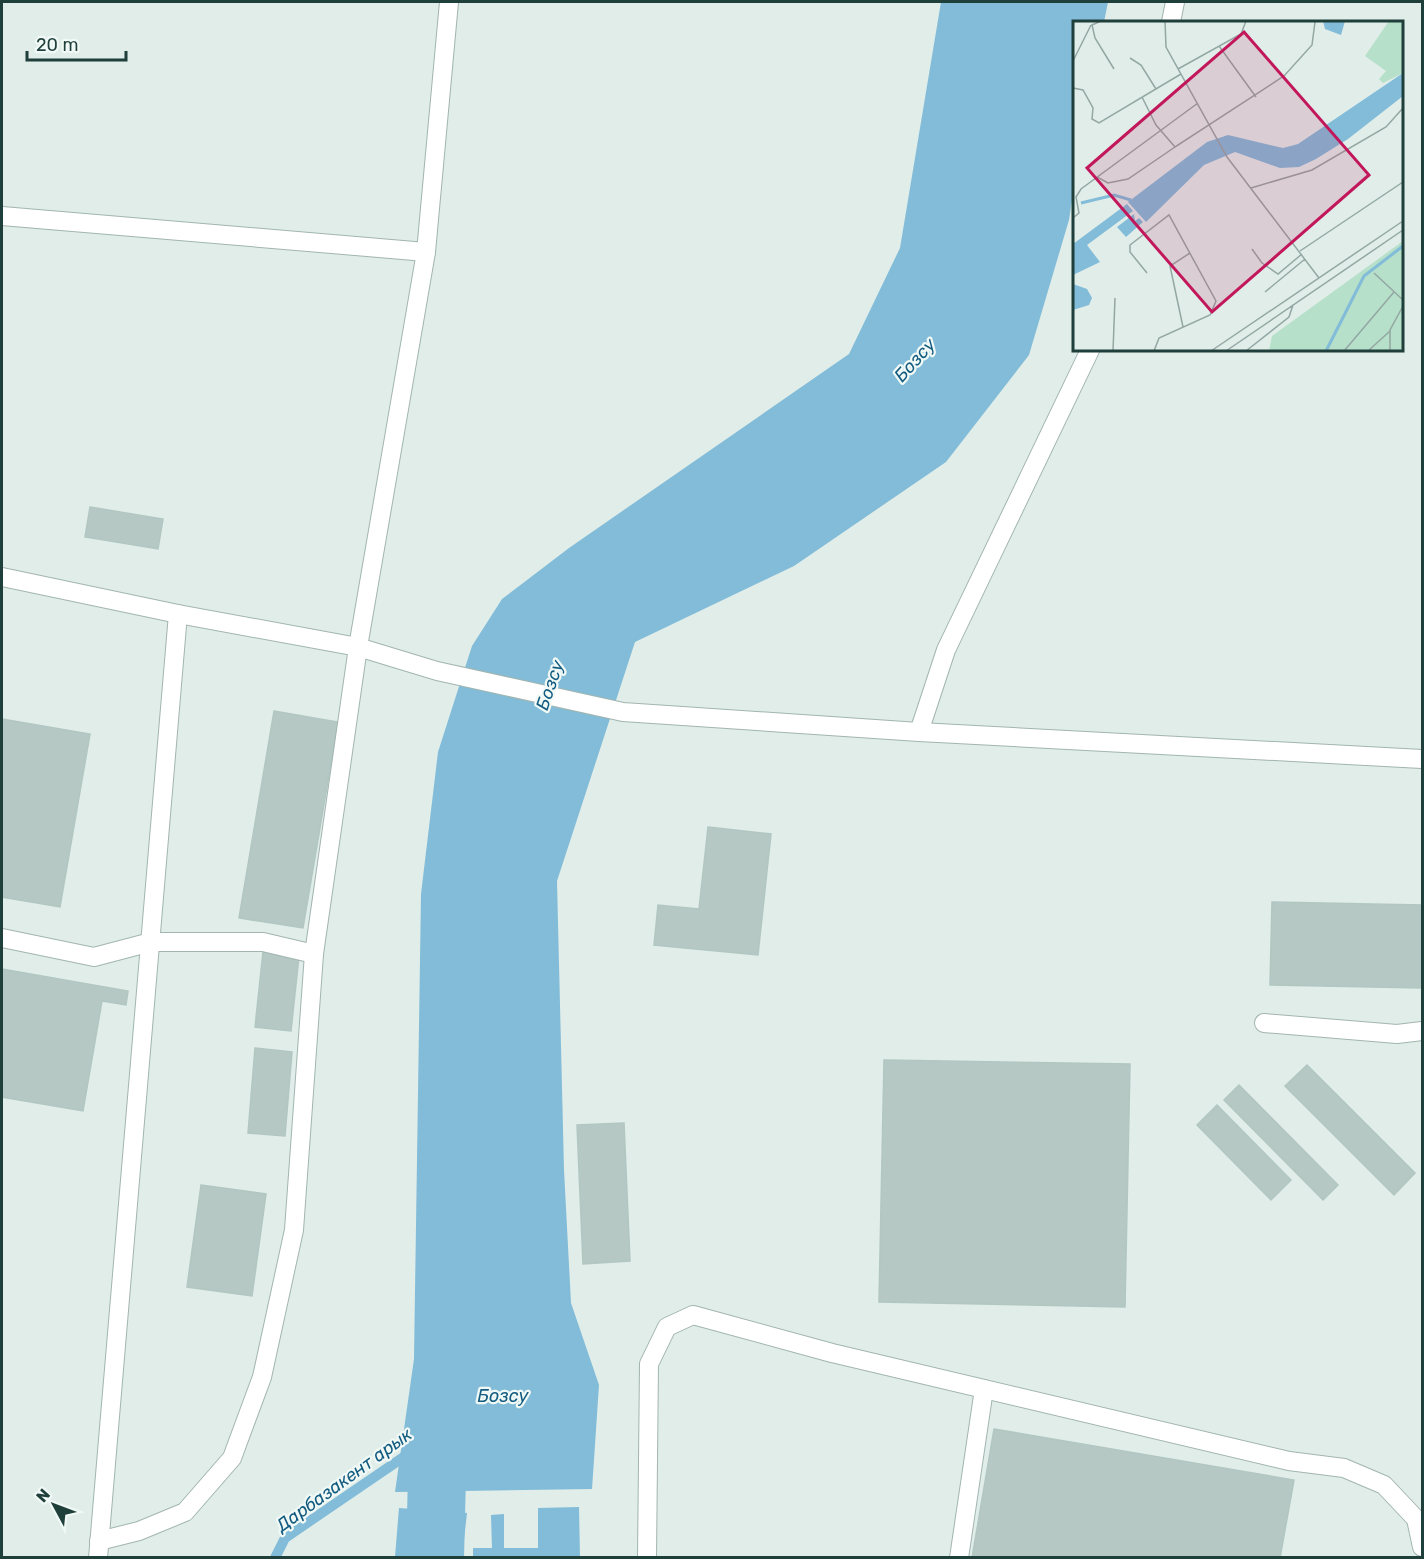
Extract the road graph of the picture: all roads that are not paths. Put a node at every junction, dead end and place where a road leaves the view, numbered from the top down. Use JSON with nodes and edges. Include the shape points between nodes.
{"nodes":[{"id":1,"x":449,"y":2,"type":"edge"},
{"id":2,"x":1175,"y":2,"type":"edge"},
{"id":3,"x":1170,"y":21,"type":"edge"},
{"id":4,"x":2,"y":216,"type":"edge"},
{"id":5,"x":426,"y":252,"type":"junction"},
{"id":6,"x":1090,"y":351,"type":"edge"},
{"id":7,"x":2,"y":577,"type":"edge"},
{"id":8,"x":178,"y":614,"type":"junction"},
{"id":9,"x":358,"y":647,"type":"junction"},
{"id":10,"x":919,"y":732,"type":"junction"},
{"id":11,"x":1422,"y":759,"type":"edge"},
{"id":12,"x":2,"y":938,"type":"edge"},
{"id":13,"x":151,"y":942,"type":"junction"},
{"id":14,"x":314,"y":954,"type":"junction"},
{"id":15,"x":1264,"y":1023,"type":"dead end"},
{"id":16,"x":1422,"y":1031,"type":"edge"},
{"id":17,"x":984,"y":1389,"type":"junction"},
{"id":18,"x":1422,"y":1547,"type":"edge"},
{"id":19,"x":98,"y":1549,"type":"edge"},
{"id":20,"x":647,"y":1557,"type":"edge"},
{"id":21,"x":959,"y":1557,"type":"edge"}],
"edges":[{"from":1,"to":5,"type":"lane"},
{"from":2,"to":3,"type":"lane"},
{"from":4,"to":5,"type":"lane"},
{"from":5,"to":9,"type":"lane"},
{"from":6,"to":10,"type":"lane","via":[[946,651]]},
{"from":7,"to":8,"type":"lane"},
{"from":8,"to":9,"type":"lane"},
{"from":8,"to":13,"type":"lane"},
{"from":9,"to":10,"type":"lane","via":[[437,671],[623,712]]},
{"from":9,"to":14,"type":"lane"},
{"from":10,"to":11,"type":"lane"},
{"from":12,"to":13,"type":"lane","via":[[94,957]]},
{"from":13,"to":14,"type":"lane","via":[[263,942]]},
{"from":13,"to":19,"type":"lane"},
{"from":14,"to":19,"type":"lane","via":[[294,1230],[262,1377],[232,1458],[185,1512]]},
{"from":15,"to":16,"type":"lane","via":[[1397,1034]]},
{"from":17,"to":18,"type":"lane","via":[[1289,1461],[1344,1468],[1384,1485],[1416,1519]]},
{"from":17,"to":20,"type":"lane","via":[[693,1315],[667,1327],[649,1364]]},
{"from":17,"to":21,"type":"lane"}]}
